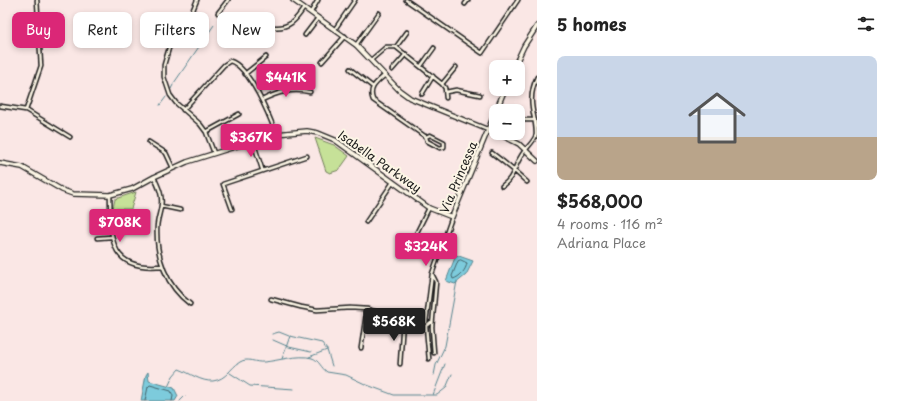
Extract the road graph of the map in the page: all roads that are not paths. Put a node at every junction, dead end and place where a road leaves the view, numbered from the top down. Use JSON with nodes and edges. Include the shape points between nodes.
{"nodes":[{"id":1,"x":37,"y":0,"type":"edge"},
{"id":2,"x":197,"y":0,"type":"edge"},
{"id":3,"x":228,"y":0,"type":"edge"},
{"id":4,"x":293,"y":0,"type":"edge"},
{"id":5,"x":318,"y":0,"type":"edge"},
{"id":6,"x":355,"y":0,"type":"edge"},
{"id":7,"x":406,"y":0,"type":"edge"},
{"id":8,"x":468,"y":0,"type":"edge"},
{"id":9,"x":518,"y":0,"type":"edge"},
{"id":10,"x":465,"y":4,"type":"dead end"},
{"id":11,"x":304,"y":8,"type":"junction"},
{"id":12,"x":219,"y":12,"type":"edge"},
{"id":13,"x":311,"y":12,"type":"junction"},
{"id":14,"x":379,"y":13,"type":"dead end"},
{"id":15,"x":319,"y":18,"type":"junction"},
{"id":16,"x":537,"y":26,"type":"edge"},
{"id":17,"x":275,"y":27,"type":"edge"},
{"id":18,"x":335,"y":29,"type":"junction"},
{"id":19,"x":407,"y":32,"type":"dead end"},
{"id":20,"x":305,"y":35,"type":"dead end"},
{"id":21,"x":345,"y":36,"type":"junction"},
{"id":22,"x":356,"y":45,"type":"junction"},
{"id":23,"x":396,"y":47,"type":"junction"},
{"id":24,"x":434,"y":48,"type":"dead end"},
{"id":25,"x":406,"y":54,"type":"junction"},
{"id":26,"x":266,"y":57,"type":"dead end"},
{"id":27,"x":371,"y":60,"type":"junction"},
{"id":28,"x":517,"y":60,"type":"edge"},
{"id":29,"x":322,"y":62,"type":"dead end"},
{"id":30,"x":421,"y":66,"type":"junction"},
{"id":31,"x":456,"y":67,"type":"dead end"},
{"id":32,"x":350,"y":69,"type":"dead end"},
{"id":33,"x":392,"y":70,"type":"dead end"},
{"id":34,"x":245,"y":74,"type":"junction"},
{"id":35,"x":385,"y":75,"type":"junction"},
{"id":36,"x":433,"y":76,"type":"junction"},
{"id":37,"x":537,"y":77,"type":"edge"},
{"id":38,"x":442,"y":84,"type":"junction"},
{"id":39,"x":373,"y":87,"type":"junction"},
{"id":40,"x":310,"y":92,"type":"dead end"},
{"id":41,"x":446,"y":92,"type":"junction"},
{"id":42,"x":422,"y":94,"type":"dead end"},
{"id":43,"x":480,"y":95,"type":"dead end"},
{"id":44,"x":446,"y":98,"type":"dead end"},
{"id":45,"x":262,"y":100,"type":"junction"},
{"id":46,"x":0,"y":106,"type":"edge"},
{"id":47,"x":26,"y":110,"type":"junction"},
{"id":48,"x":184,"y":110,"type":"junction"},
{"id":49,"x":239,"y":114,"type":"dead end"},
{"id":50,"x":525,"y":120,"type":"edge"},
{"id":51,"x":535,"y":120,"type":"junction"},
{"id":52,"x":489,"y":130,"type":"joint"},
{"id":53,"x":206,"y":132,"type":"junction"},
{"id":54,"x":276,"y":134,"type":"junction"},
{"id":55,"x":70,"y":137,"type":"dead end"},
{"id":56,"x":426,"y":137,"type":"junction"},
{"id":57,"x":512,"y":140,"type":"edge"},
{"id":58,"x":253,"y":141,"type":"junction"},
{"id":59,"x":149,"y":142,"type":"dead end"},
{"id":60,"x":526,"y":149,"type":"junction"},
{"id":61,"x":492,"y":152,"type":"dead end"},
{"id":62,"x":214,"y":153,"type":"junction"},
{"id":63,"x":307,"y":156,"type":"dead end"},
{"id":64,"x":537,"y":161,"type":"edge"},
{"id":65,"x":0,"y":163,"type":"edge"},
{"id":66,"x":173,"y":168,"type":"junction"},
{"id":67,"x":262,"y":169,"type":"junction"},
{"id":68,"x":514,"y":171,"type":"junction"},
{"id":69,"x":154,"y":177,"type":"junction"},
{"id":70,"x":393,"y":182,"type":"junction"},
{"id":71,"x":527,"y":182,"type":"dead end"},
{"id":72,"x":502,"y":186,"type":"dead end"},
{"id":73,"x":110,"y":195,"type":"junction"},
{"id":74,"x":162,"y":206,"type":"junction"},
{"id":75,"x":429,"y":208,"type":"junction"},
{"id":76,"x":232,"y":209,"type":"dead end"},
{"id":77,"x":180,"y":210,"type":"dead end"},
{"id":78,"x":452,"y":217,"type":"junction"},
{"id":79,"x":366,"y":222,"type":"dead end"},
{"id":80,"x":111,"y":237,"type":"junction"},
{"id":81,"x":97,"y":238,"type":"dead end"},
{"id":82,"x":409,"y":248,"type":"dead end"},
{"id":83,"x":162,"y":266,"type":"junction"},
{"id":84,"x":432,"y":274,"type":"junction"},
{"id":85,"x":272,"y":298,"type":"dead end"},
{"id":86,"x":190,"y":304,"type":"dead end"},
{"id":87,"x":367,"y":310,"type":"junction"},
{"id":88,"x":403,"y":320,"type":"junction"},
{"id":89,"x":432,"y":322,"type":"junction"},
{"id":90,"x":361,"y":348,"type":"dead end"},
{"id":91,"x":434,"y":353,"type":"dead end"},
{"id":92,"x":429,"y":359,"type":"dead end"},
{"id":93,"x":400,"y":364,"type":"dead end"}],
"edges":[{"from":1,"to":47,"type":"street","via":[[41,66]]},
{"from":2,"to":48,"type":"street","via":[[188,22],[169,48],[164,65],[166,86],[176,104]]},
{"from":3,"to":12,"type":"street"},
{"from":4,"to":11,"type":"street"},
{"from":5,"to":13,"type":"street"},
{"from":6,"to":18,"type":"street"},
{"from":7,"to":9,"type":"street","via":[[482,53]]},
{"from":8,"to":10,"type":"street"},
{"from":11,"to":13,"type":"street"},
{"from":11,"to":17,"type":"street","via":[[286,27]]},
{"from":13,"to":15,"type":"street"},
{"from":14,"to":22,"type":"street"},
{"from":15,"to":18,"type":"street"},
{"from":15,"to":20,"type":"street"},
{"from":16,"to":28,"type":"street"},
{"from":18,"to":21,"type":"street"},
{"from":19,"to":23,"type":"street"},
{"from":21,"to":22,"type":"street"},
{"from":21,"to":29,"type":"street"},
{"from":22,"to":27,"type":"street"},
{"from":23,"to":25,"type":"street"},
{"from":23,"to":27,"type":"street","via":[[386,47]]},
{"from":24,"to":30,"type":"street"},
{"from":25,"to":30,"type":"street"},
{"from":25,"to":33,"type":"street"},
{"from":26,"to":34,"type":"street"},
{"from":27,"to":35,"type":"street"},
{"from":30,"to":36,"type":"street"},
{"from":31,"to":38,"type":"street"},
{"from":32,"to":39,"type":"street"},
{"from":34,"to":45,"type":"street"},
{"from":34,"to":48,"type":"street","via":[[233,62],[228,62]]},
{"from":35,"to":39,"type":"street"},
{"from":35,"to":52,"type":"street","via":[[410,98]]},
{"from":36,"to":38,"type":"street"},
{"from":36,"to":42,"type":"street"},
{"from":37,"to":51,"type":"street","via":[[532,101]]},
{"from":38,"to":41,"type":"street"},
{"from":39,"to":56,"type":"street","via":[[373,100]]},
{"from":40,"to":45,"type":"street","via":[[287,90]]},
{"from":41,"to":43,"type":"street","via":[[456,90]]},
{"from":41,"to":44,"type":"street"},
{"from":45,"to":54,"type":"street"},
{"from":46,"to":47,"type":"street"},
{"from":47,"to":55,"type":"street"},
{"from":48,"to":53,"type":"street"},
{"from":49,"to":53,"type":"street"},
{"from":50,"to":51,"type":"street"},
{"from":51,"to":60,"type":"street","via":[[536,135]]},
{"from":52,"to":78,"type":"street","name":"Via Princessa"},
{"from":53,"to":62,"type":"street"},
{"from":54,"to":58,"type":"street","name":"Isabella Parkway"},
{"from":54,"to":70,"type":"street","name":"Isabella Parkway","via":[[307,130],[327,136]]},
{"from":56,"to":56,"type":"street","via":[[427,141],[440,148],[444,146],[444,142],[430,136]]},
{"from":57,"to":60,"type":"street"},
{"from":58,"to":62,"type":"street","name":"Isabella Parkway"},
{"from":58,"to":67,"type":"street"},
{"from":59,"to":66,"type":"street","via":[[166,153]]},
{"from":60,"to":64,"type":"street"},
{"from":60,"to":68,"type":"street"},
{"from":61,"to":68,"type":"street"},
{"from":62,"to":66,"type":"street","name":"Isabella Parkway"},
{"from":63,"to":67,"type":"street"},
{"from":65,"to":73,"type":"street","name":"Isabella Parkway","via":[[22,167],[73,194]]},
{"from":66,"to":69,"type":"street","name":"Isabella Parkway"},
{"from":67,"to":76,"type":"street","via":[[223,184]]},
{"from":68,"to":71,"type":"street"},
{"from":68,"to":72,"type":"street","via":[[507,183]]},
{"from":69,"to":73,"type":"street","name":"Isabella Parkway","via":[[132,190]]},
{"from":69,"to":74,"type":"street","via":[[161,191]]},
{"from":70,"to":75,"type":"street","name":"Isabella Parkway"},
{"from":70,"to":79,"type":"street"},
{"from":73,"to":80,"type":"street"},
{"from":74,"to":77,"type":"street"},
{"from":74,"to":83,"type":"street","via":[[157,228]]},
{"from":75,"to":78,"type":"street","name":"Isabella Parkway"},
{"from":75,"to":82,"type":"street"},
{"from":78,"to":84,"type":"street","name":"Via Princessa"},
{"from":80,"to":81,"type":"street"},
{"from":80,"to":83,"type":"street","via":[[118,253],[137,266]]},
{"from":83,"to":86,"type":"street","via":[[171,286]]},
{"from":84,"to":88,"type":"street","name":"Via Princessa","via":[[426,322]]},
{"from":84,"to":89,"type":"street","name":"Via Princessa","via":[[436,284]]},
{"from":85,"to":87,"type":"street","via":[[301,308]]},
{"from":87,"to":88,"type":"street"},
{"from":87,"to":90,"type":"street"},
{"from":88,"to":93,"type":"street"},
{"from":89,"to":91,"type":"street","name":"Via Princessa"},
{"from":89,"to":92,"type":"street","name":"Via Princessa","via":[[426,326]]}]}
